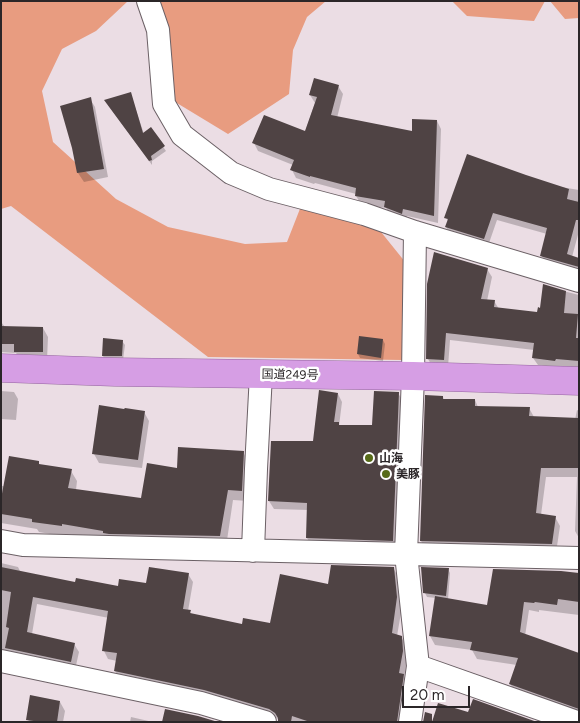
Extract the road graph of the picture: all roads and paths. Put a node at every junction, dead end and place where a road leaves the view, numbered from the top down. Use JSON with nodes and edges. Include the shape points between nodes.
{"nodes":[{"id":1,"x":148,"y":1,"type":"edge"},
{"id":2,"x":415,"y":232,"type":"junction"},
{"id":3,"x":579,"y":280,"type":"edge"},
{"id":4,"x":1,"y":368,"type":"edge"},
{"id":5,"x":261,"y":374,"type":"junction"},
{"id":6,"x":413,"y":376,"type":"junction"},
{"id":7,"x":579,"y":381,"type":"edge"},
{"id":8,"x":1,"y":541,"type":"edge"},
{"id":9,"x":253,"y":551,"type":"junction"},
{"id":10,"x":406,"y":554,"type":"junction"},
{"id":11,"x":579,"y":558,"type":"edge"},
{"id":12,"x":1,"y":661,"type":"edge"},
{"id":13,"x":418,"y":666,"type":"junction"},
{"id":14,"x":265,"y":722,"type":"edge"},
{"id":15,"x":410,"y":722,"type":"edge"},
{"id":16,"x":577,"y":722,"type":"edge"}],
"edges":[{"from":1,"to":2,"type":"street","via":[[158,30],[164,104],[182,135],[231,174],[269,189],[364,214]]},
{"from":2,"to":3,"type":"street"},
{"from":2,"to":6,"type":"street"},
{"from":4,"to":5,"type":"highway","name":"国道249号"},
{"from":5,"to":6,"type":"highway","name":"国道249号"},
{"from":5,"to":9,"type":"street"},
{"from":6,"to":7,"type":"highway","name":"国道249号"},
{"from":6,"to":10,"type":"street"},
{"from":8,"to":9,"type":"street","via":[[23,545]]},
{"from":9,"to":10,"type":"street"},
{"from":10,"to":11,"type":"street"},
{"from":10,"to":13,"type":"street"},
{"from":12,"to":14,"type":"street","via":[[201,703]]},
{"from":13,"to":15,"type":"street"},
{"from":13,"to":16,"type":"street"}]}
